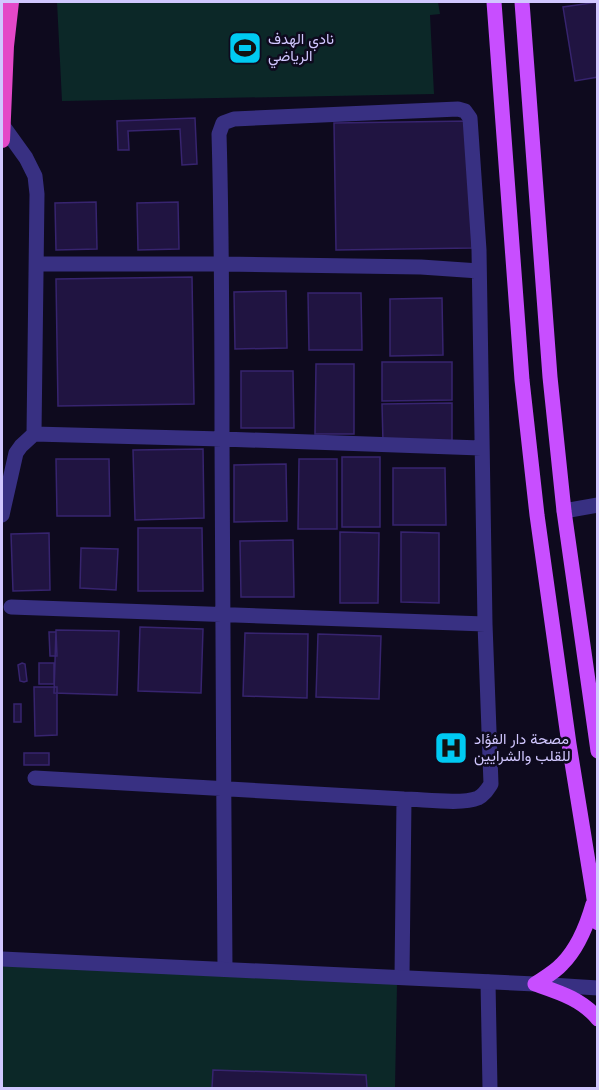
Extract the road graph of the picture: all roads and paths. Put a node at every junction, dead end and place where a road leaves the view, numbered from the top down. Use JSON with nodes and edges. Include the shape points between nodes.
{"nodes":[{"id":1,"x":11,"y":2,"type":"edge"},
{"id":2,"x":494,"y":2,"type":"edge"},
{"id":3,"x":522,"y":2,"type":"edge"},
{"id":4,"x":2,"y":133,"type":"edge"},
{"id":5,"x":37,"y":264,"type":"junction"},
{"id":6,"x":222,"y":264,"type":"junction"},
{"id":7,"x":479,"y":271,"type":"junction"},
{"id":8,"x":33,"y":434,"type":"junction"},
{"id":9,"x":222,"y":439,"type":"junction"},
{"id":10,"x":481,"y":448,"type":"junction"},
{"id":11,"x":597,"y":505,"type":"edge"},
{"id":12,"x":564,"y":511,"type":"junction"},
{"id":13,"x":2,"y":515,"type":"edge"},
{"id":14,"x":11,"y":607,"type":"dead end"},
{"id":15,"x":223,"y":614,"type":"junction"},
{"id":16,"x":485,"y":624,"type":"junction"},
{"id":17,"x":597,"y":751,"type":"edge"},
{"id":18,"x":35,"y":778,"type":"dead end"},
{"id":19,"x":224,"y":788,"type":"junction"},
{"id":20,"x":404,"y":799,"type":"junction"},
{"id":21,"x":594,"y":902,"type":"junction"},
{"id":22,"x":597,"y":924,"type":"edge"},
{"id":23,"x":2,"y":959,"type":"edge"},
{"id":24,"x":225,"y":969,"type":"junction"},
{"id":25,"x":402,"y":977,"type":"junction"},
{"id":26,"x":488,"y":982,"type":"junction"},
{"id":27,"x":535,"y":984,"type":"junction"},
{"id":28,"x":597,"y":988,"type":"edge"},
{"id":29,"x":597,"y":1019,"type":"edge"},
{"id":30,"x":490,"y":1089,"type":"edge"}],
"edges":[{"from":1,"to":4,"type":"highway"},
{"from":2,"to":21,"type":"main road","via":[[522,380],[537,515]]},
{"from":3,"to":12,"type":"main road"},
{"from":4,"to":5,"type":"street","via":[[26,158],[35,176]]},
{"from":5,"to":6,"type":"street"},
{"from":5,"to":8,"type":"street"},
{"from":6,"to":7,"type":"street"},
{"from":6,"to":7,"type":"street","via":[[219,134],[223,123],[234,119],[458,109],[470,118]]},
{"from":6,"to":9,"type":"street"},
{"from":7,"to":10,"type":"street"},
{"from":8,"to":9,"type":"street"},
{"from":8,"to":13,"type":"street","via":[[16,453]]},
{"from":9,"to":10,"type":"street"},
{"from":9,"to":15,"type":"street"},
{"from":10,"to":16,"type":"street"},
{"from":11,"to":12,"type":"street"},
{"from":12,"to":17,"type":"main road"},
{"from":14,"to":15,"type":"street"},
{"from":15,"to":16,"type":"street"},
{"from":15,"to":19,"type":"street"},
{"from":16,"to":20,"type":"street","via":[[491,784],[476,799]]},
{"from":18,"to":19,"type":"street"},
{"from":19,"to":20,"type":"street"},
{"from":19,"to":24,"type":"street"},
{"from":20,"to":25,"type":"street"},
{"from":21,"to":22,"type":"main road"},
{"from":21,"to":27,"type":"main road","via":[[572,951],[562,964]]},
{"from":23,"to":24,"type":"street"},
{"from":24,"to":25,"type":"street"},
{"from":25,"to":26,"type":"street"},
{"from":26,"to":27,"type":"street"},
{"from":26,"to":30,"type":"street"},
{"from":27,"to":28,"type":"street"},
{"from":27,"to":29,"type":"main road","via":[[568,996]]}]}
